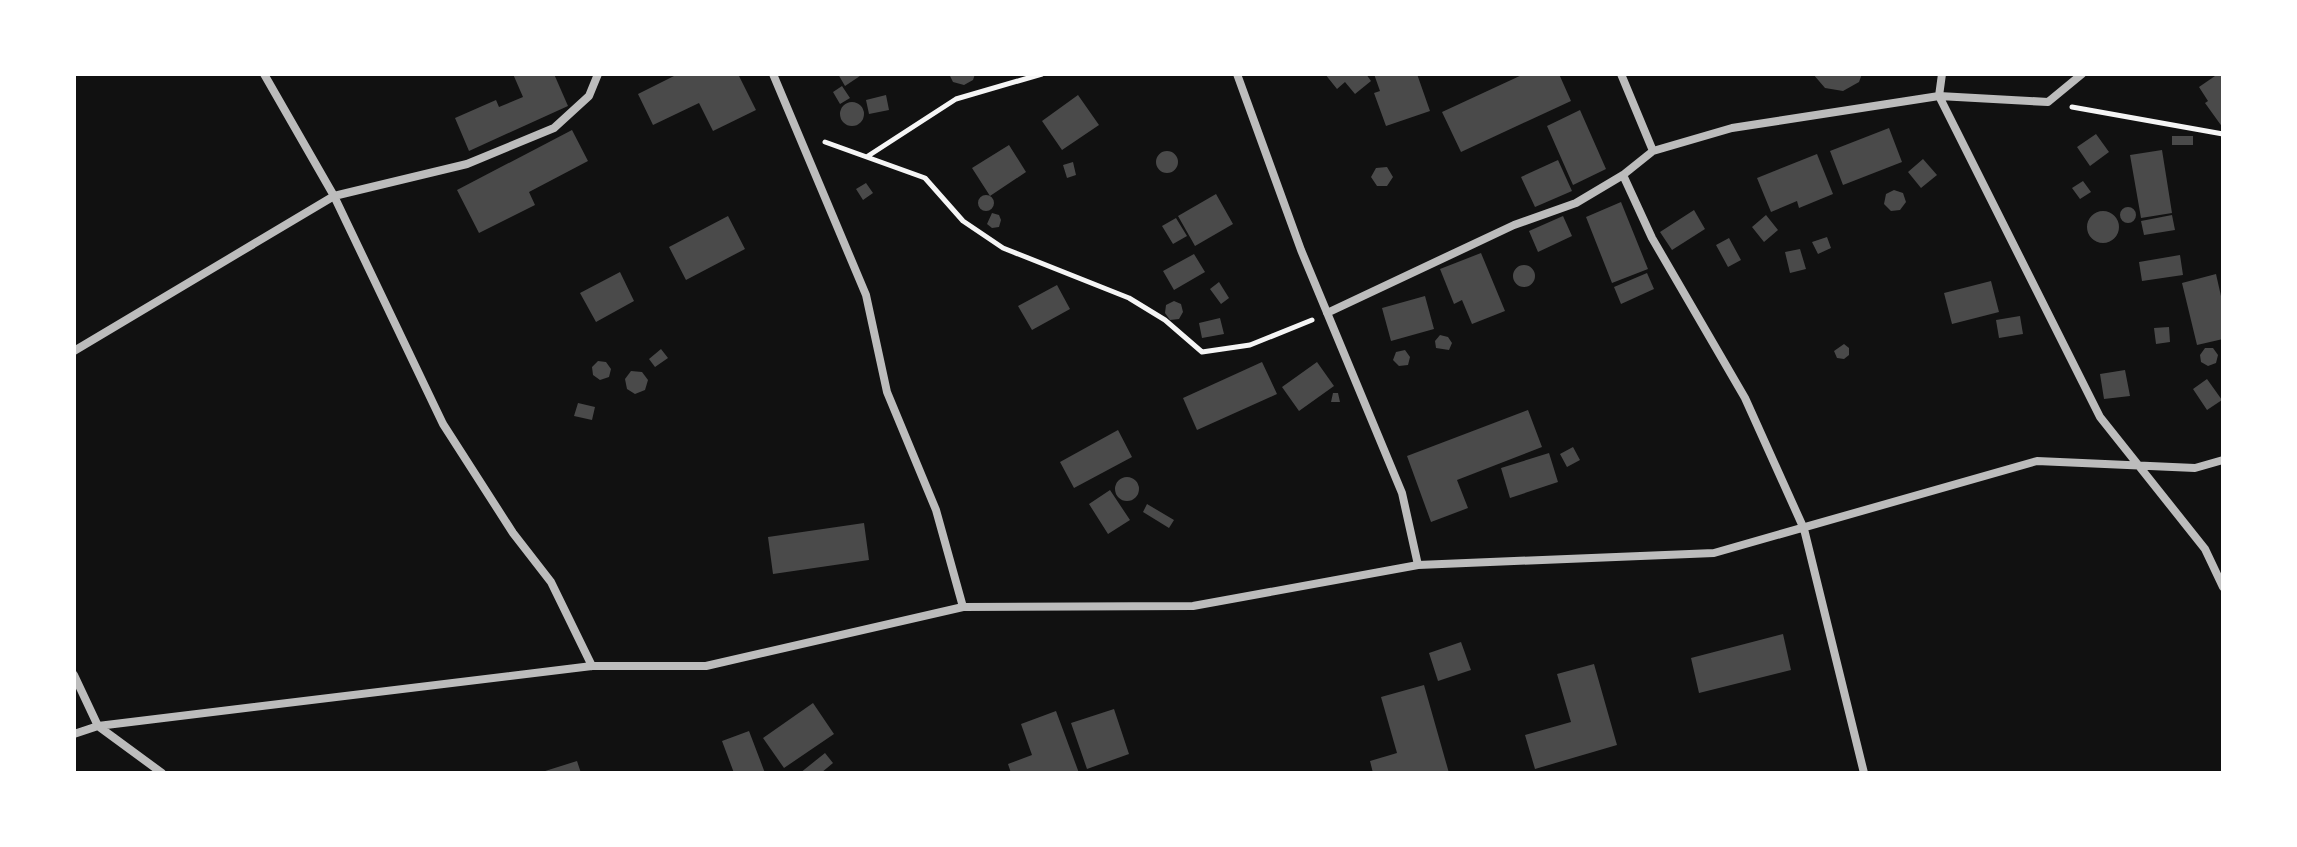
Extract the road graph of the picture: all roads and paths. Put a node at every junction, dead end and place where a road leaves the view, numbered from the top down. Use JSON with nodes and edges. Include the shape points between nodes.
{"nodes":[{"id":1,"x":264,"y":74,"type":"edge"},
{"id":2,"x":598,"y":74,"type":"edge"},
{"id":3,"x":773,"y":74,"type":"edge"},
{"id":4,"x":1042,"y":74,"type":"edge"},
{"id":5,"x":1237,"y":74,"type":"edge"},
{"id":6,"x":1621,"y":74,"type":"edge"},
{"id":7,"x":1942,"y":74,"type":"edge"},
{"id":8,"x":2082,"y":74,"type":"edge"},
{"id":9,"x":1939,"y":96,"type":"junction"},
{"id":10,"x":2048,"y":102,"type":"junction"},
{"id":11,"x":798,"y":134,"type":"junction"},
{"id":12,"x":2223,"y":134,"type":"edge"},
{"id":13,"x":1653,"y":151,"type":"junction"},
{"id":14,"x":867,"y":156,"type":"junction"},
{"id":15,"x":1623,"y":175,"type":"junction"},
{"id":16,"x":334,"y":196,"type":"junction"},
{"id":17,"x":1327,"y":313,"type":"junction"},
{"id":18,"x":74,"y":351,"type":"edge"},
{"id":19,"x":2223,"y":460,"type":"edge"},
{"id":20,"x":2139,"y":467,"type":"junction"},
{"id":21,"x":1804,"y":529,"type":"junction"},
{"id":22,"x":1418,"y":565,"type":"junction"},
{"id":23,"x":2223,"y":587,"type":"edge"},
{"id":24,"x":963,"y":607,"type":"junction"},
{"id":25,"x":592,"y":666,"type":"junction"},
{"id":26,"x":74,"y":675,"type":"edge"},
{"id":27,"x":98,"y":726,"type":"junction"},
{"id":28,"x":74,"y":734,"type":"edge"},
{"id":29,"x":162,"y":773,"type":"edge"},
{"id":30,"x":1864,"y":773,"type":"edge"}],
"edges":[{"from":1,"to":16,"type":"street"},
{"from":2,"to":16,"type":"street","via":[[589,96],[554,128],[467,164]]},
{"from":3,"to":11,"type":"street"},
{"from":4,"to":14,"type":"path","via":[[956,99]]},
{"from":5,"to":17,"type":"street"},
{"from":6,"to":13,"type":"street"},
{"from":7,"to":9,"type":"street"},
{"from":8,"to":10,"type":"street"},
{"from":9,"to":10,"type":"street"},
{"from":9,"to":13,"type":"street","via":[[1732,128]]},
{"from":9,"to":20,"type":"street","via":[[2100,417]]},
{"from":10,"to":12,"type":"path"},
{"from":11,"to":14,"type":"path"},
{"from":11,"to":24,"type":"street","via":[[866,295],[887,392],[936,510]]},
{"from":13,"to":15,"type":"street"},
{"from":14,"to":17,"type":"path","via":[[925,178],[963,221],[1003,248],[1129,298],[1202,352],[1250,345]]},
{"from":15,"to":17,"type":"street","via":[[1576,203],[1514,225]]},
{"from":15,"to":21,"type":"street","via":[[1652,238],[1745,398]]},
{"from":16,"to":18,"type":"street"},
{"from":16,"to":25,"type":"street","via":[[443,424],[551,582]]},
{"from":17,"to":22,"type":"street","via":[[1402,493]]},
{"from":19,"to":20,"type":"street","via":[[2195,468]]},
{"from":20,"to":21,"type":"street","via":[[2037,461]]},
{"from":20,"to":23,"type":"street","via":[[2205,549]]},
{"from":21,"to":22,"type":"street","via":[[1714,553]]},
{"from":21,"to":30,"type":"street"},
{"from":22,"to":24,"type":"street","via":[[1193,606]]},
{"from":24,"to":25,"type":"street","via":[[706,666]]},
{"from":25,"to":27,"type":"street"},
{"from":26,"to":27,"type":"street"},
{"from":27,"to":28,"type":"street"},
{"from":27,"to":29,"type":"street"}]}
